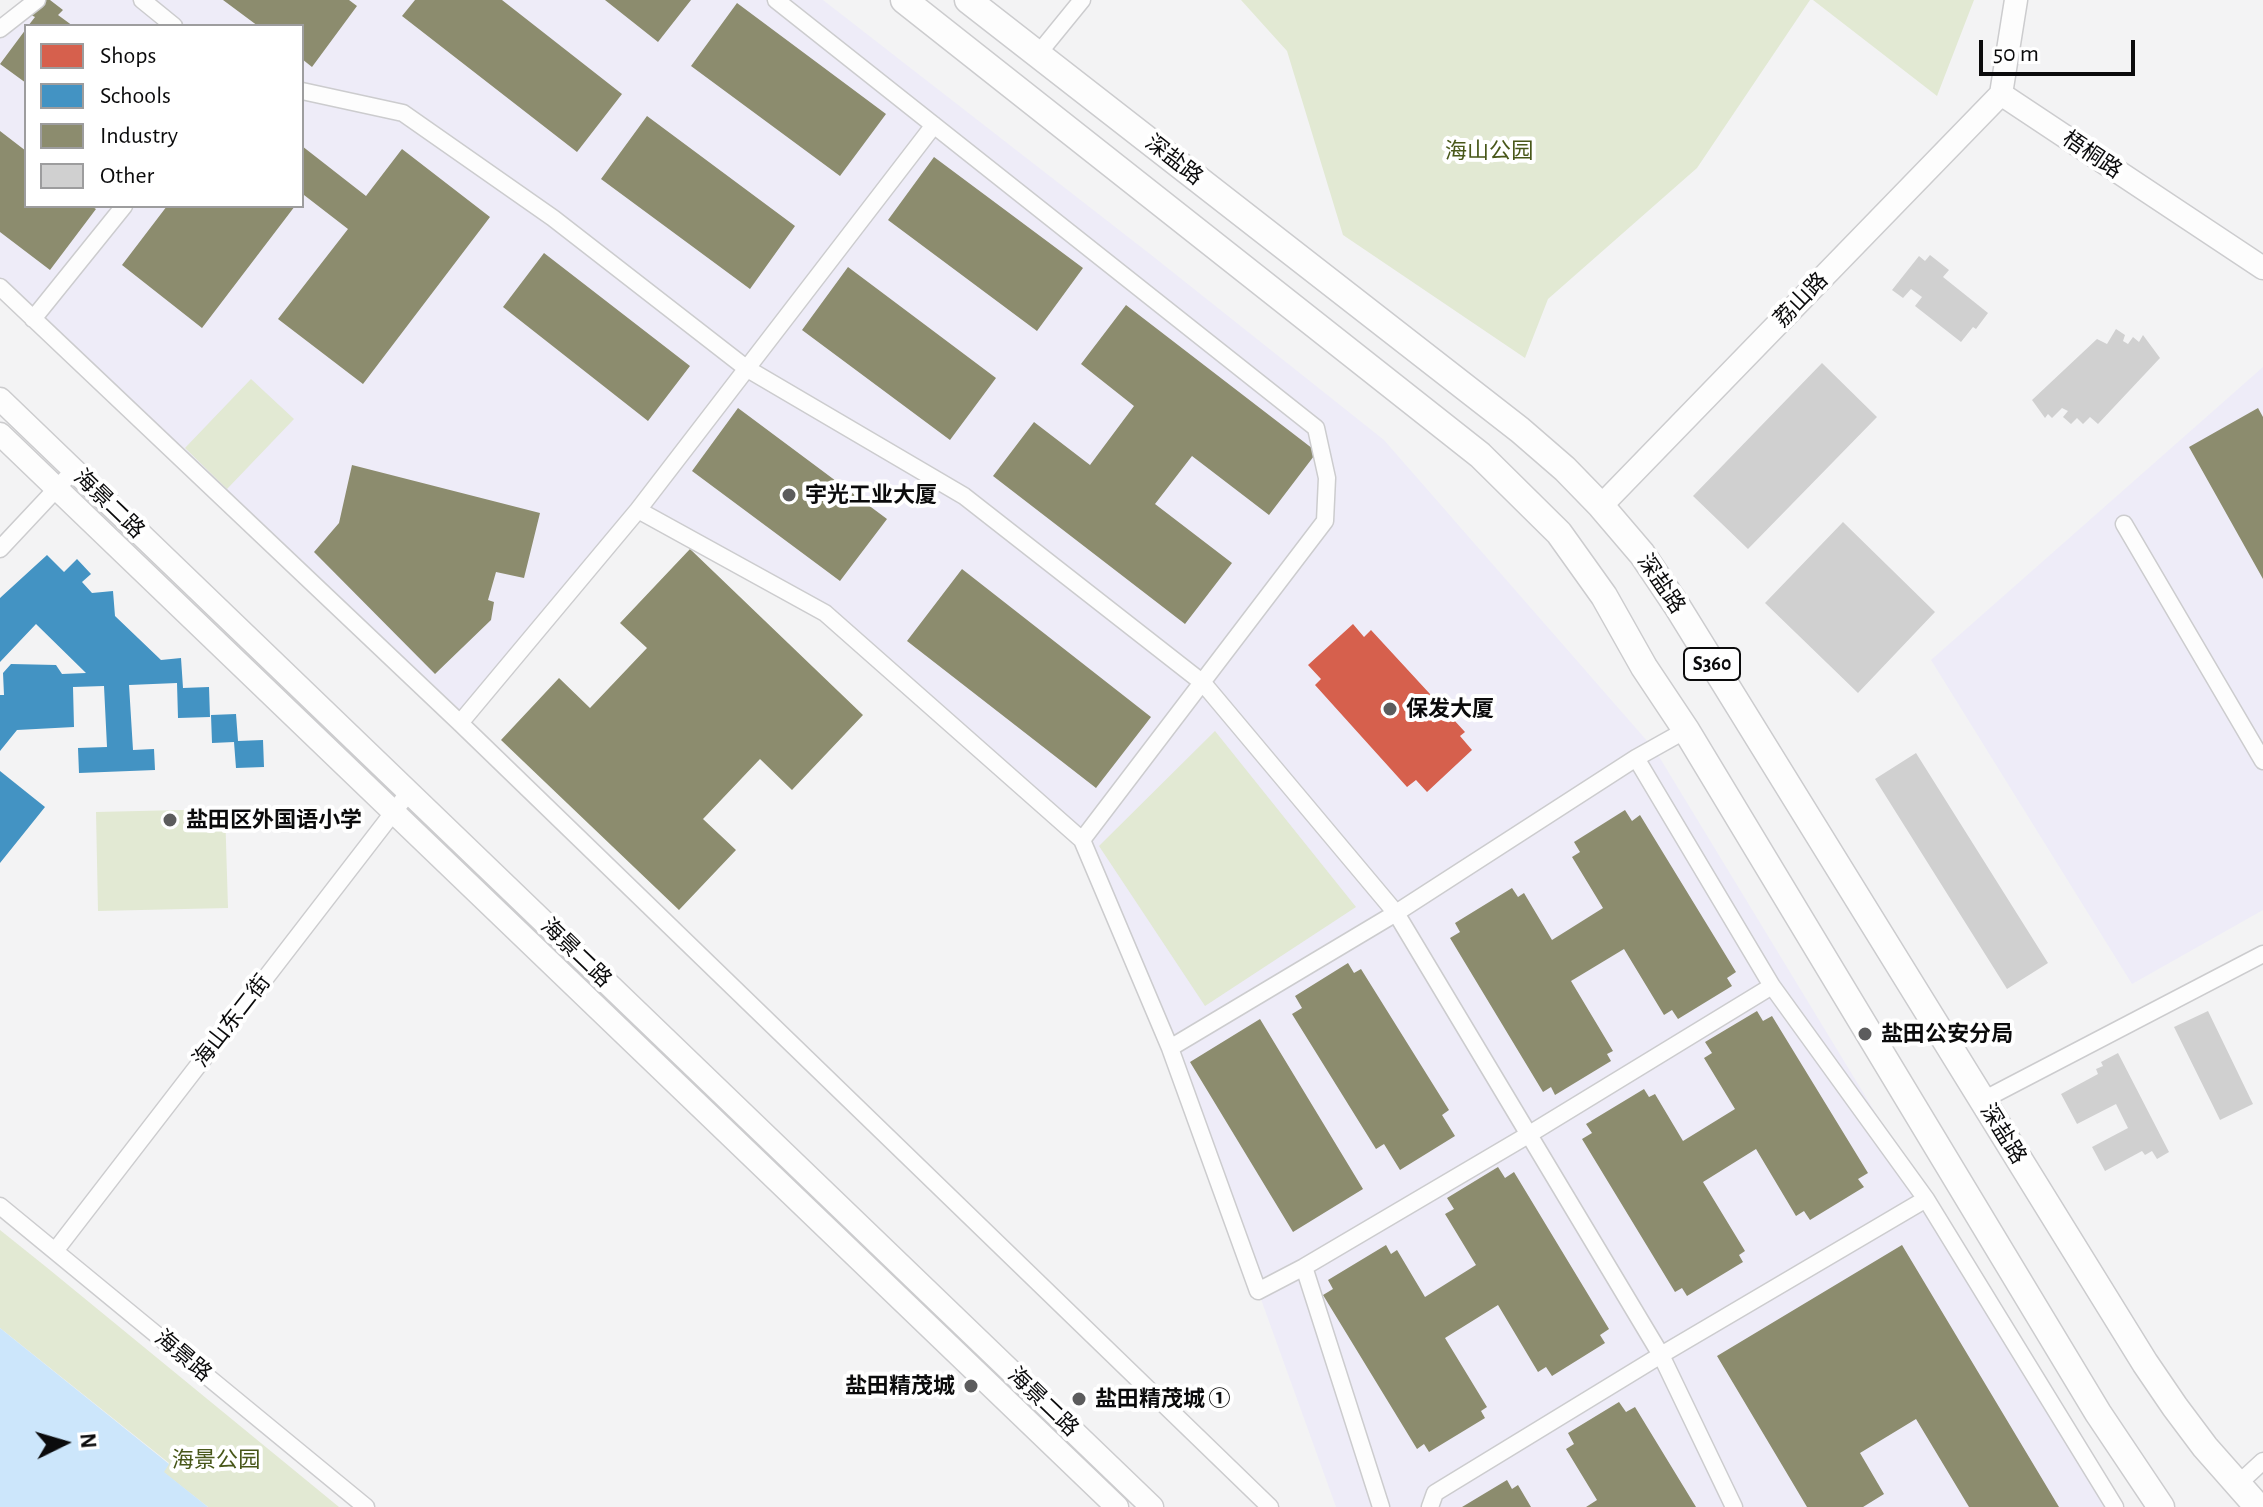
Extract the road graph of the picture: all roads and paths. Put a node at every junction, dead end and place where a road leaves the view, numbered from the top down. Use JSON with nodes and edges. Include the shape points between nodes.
{"nodes":[{"id":1,"x":37,"y":0,"type":"edge"},
{"id":2,"x":142,"y":0,"type":"edge"},
{"id":3,"x":776,"y":0,"type":"edge"},
{"id":4,"x":904,"y":0,"type":"edge"},
{"id":5,"x":968,"y":0,"type":"edge"},
{"id":6,"x":1082,"y":0,"type":"edge"},
{"id":7,"x":2016,"y":0,"type":"edge"},
{"id":8,"x":172,"y":24,"type":"edge"},
{"id":9,"x":0,"y":29,"type":"edge"},
{"id":10,"x":1038,"y":54,"type":"junction"},
{"id":11,"x":304,"y":91,"type":"edge"},
{"id":12,"x":2001,"y":94,"type":"junction"},
{"id":13,"x":934,"y":125,"type":"junction"},
{"id":14,"x":122,"y":208,"type":"edge"},
{"id":15,"x":2263,"y":268,"type":"edge"},
{"id":16,"x":0,"y":287,"type":"edge"},
{"id":17,"x":33,"y":319,"type":"junction"},
{"id":18,"x":746,"y":368,"type":"junction"},
{"id":19,"x":0,"y":399,"type":"edge"},
{"id":20,"x":0,"y":434,"type":"edge"},
{"id":21,"x":74,"y":470,"type":"junction"},
{"id":22,"x":57,"y":488,"type":"junction"},
{"id":23,"x":1601,"y":506,"type":"junction"},
{"id":24,"x":638,"y":510,"type":"junction"},
{"id":25,"x":2124,"y":524,"type":"dead end"},
{"id":26,"x":0,"y":549,"type":"edge"},
{"id":27,"x":1203,"y":683,"type":"junction"},
{"id":28,"x":460,"y":723,"type":"junction"},
{"id":29,"x":1686,"y":730,"type":"junction"},
{"id":30,"x":1636,"y":758,"type":"junction"},
{"id":31,"x":2263,"y":761,"type":"edge"},
{"id":32,"x":409,"y":792,"type":"junction"},
{"id":33,"x":394,"y":812,"type":"junction"},
{"id":34,"x":1082,"y":840,"type":"junction"},
{"id":35,"x":1396,"y":913,"type":"junction"},
{"id":36,"x":2263,"y":954,"type":"edge"},
{"id":37,"x":1772,"y":986,"type":"junction"},
{"id":38,"x":1170,"y":1048,"type":"junction"},
{"id":39,"x":1983,"y":1100,"type":"junction"},
{"id":40,"x":1528,"y":1135,"type":"junction"},
{"id":41,"x":1926,"y":1199,"type":"junction"},
{"id":42,"x":0,"y":1206,"type":"edge"},
{"id":43,"x":55,"y":1251,"type":"junction"},
{"id":44,"x":1304,"y":1267,"type":"junction"},
{"id":45,"x":1661,"y":1355,"type":"junction"},
{"id":46,"x":2263,"y":1461,"type":"edge"},
{"id":47,"x":2237,"y":1485,"type":"junction"},
{"id":48,"x":366,"y":1507,"type":"edge"},
{"id":49,"x":1117,"y":1507,"type":"edge"},
{"id":50,"x":1152,"y":1507,"type":"edge"},
{"id":51,"x":1270,"y":1507,"type":"edge"},
{"id":52,"x":1381,"y":1507,"type":"edge"},
{"id":53,"x":1430,"y":1507,"type":"edge"},
{"id":54,"x":1734,"y":1507,"type":"edge"},
{"id":55,"x":2115,"y":1507,"type":"edge"},
{"id":56,"x":2161,"y":1507,"type":"edge"},
{"id":57,"x":2258,"y":1507,"type":"edge"}],
"edges":[{"from":1,"to":9,"type":"street"},
{"from":2,"to":8,"type":"street"},
{"from":3,"to":13,"type":"street"},
{"from":4,"to":29,"type":"main road","name":"深盐路","number":"S360","via":[[1480,455],[1559,533]]},
{"from":5,"to":10,"type":"main road","name":"深盐路","number":"S360"},
{"from":6,"to":10,"type":"street"},
{"from":7,"to":12,"type":"street"},
{"from":10,"to":23,"type":"main road","name":"深盐路","number":"S360","via":[[1520,430]]},
{"from":11,"to":18,"type":"street","via":[[403,113],[553,218]]},
{"from":12,"to":15,"type":"street","name":"梧桐路"},
{"from":12,"to":23,"type":"street","name":"荔山路"},
{"from":13,"to":18,"type":"street"},
{"from":13,"to":27,"type":"street","via":[[1316,428],[1327,478],[1325,521]]},
{"from":14,"to":17,"type":"street"},
{"from":16,"to":17,"type":"street"},
{"from":17,"to":28,"type":"street"},
{"from":18,"to":24,"type":"street"},
{"from":18,"to":27,"type":"street","via":[[964,496]]},
{"from":19,"to":21,"type":"street","name":"海景二路"},
{"from":20,"to":22,"type":"street","name":"海景二路"},
{"from":21,"to":22,"type":"street"},
{"from":21,"to":32,"type":"street","name":"海景二路"},
{"from":22,"to":26,"type":"street"},
{"from":22,"to":33,"type":"street","name":"海景二路"},
{"from":23,"to":39,"type":"main road","name":"深盐路","number":"S360","via":[[1677,606]]},
{"from":24,"to":28,"type":"street"},
{"from":24,"to":34,"type":"street","via":[[825,613]]},
{"from":25,"to":31,"type":"street"},
{"from":27,"to":34,"type":"street"},
{"from":27,"to":35,"type":"street"},
{"from":28,"to":51,"type":"street"},
{"from":29,"to":30,"type":"street"},
{"from":29,"to":56,"type":"main road","name":"深盐路","number":"S360","via":[[2098,1413]]},
{"from":30,"to":35,"type":"street"},
{"from":30,"to":37,"type":"street"},
{"from":32,"to":33,"type":"street","name":"海山东二街"},
{"from":32,"to":50,"type":"street","name":"海景二路"},
{"from":33,"to":43,"type":"street","name":"海山东二街"},
{"from":33,"to":49,"type":"street","name":"海景二路"},
{"from":34,"to":38,"type":"street"},
{"from":35,"to":38,"type":"street"},
{"from":35,"to":40,"type":"street"},
{"from":36,"to":39,"type":"street"},
{"from":37,"to":40,"type":"street"},
{"from":37,"to":41,"type":"street"},
{"from":38,"to":44,"type":"street","via":[[1258,1291]]},
{"from":39,"to":47,"type":"main road","name":"深盐路","number":"S360","via":[[2175,1407]]},
{"from":40,"to":44,"type":"street"},
{"from":40,"to":45,"type":"street"},
{"from":41,"to":45,"type":"street"},
{"from":41,"to":55,"type":"street"},
{"from":42,"to":43,"type":"street","name":"海景路"},
{"from":43,"to":48,"type":"street","name":"海景路"},
{"from":44,"to":52,"type":"street"},
{"from":45,"to":53,"type":"street","via":[[1435,1493]]},
{"from":45,"to":54,"type":"street"},
{"from":46,"to":47,"type":"street"},
{"from":47,"to":57,"type":"main road","name":"深盐路","number":"S360"}]}
